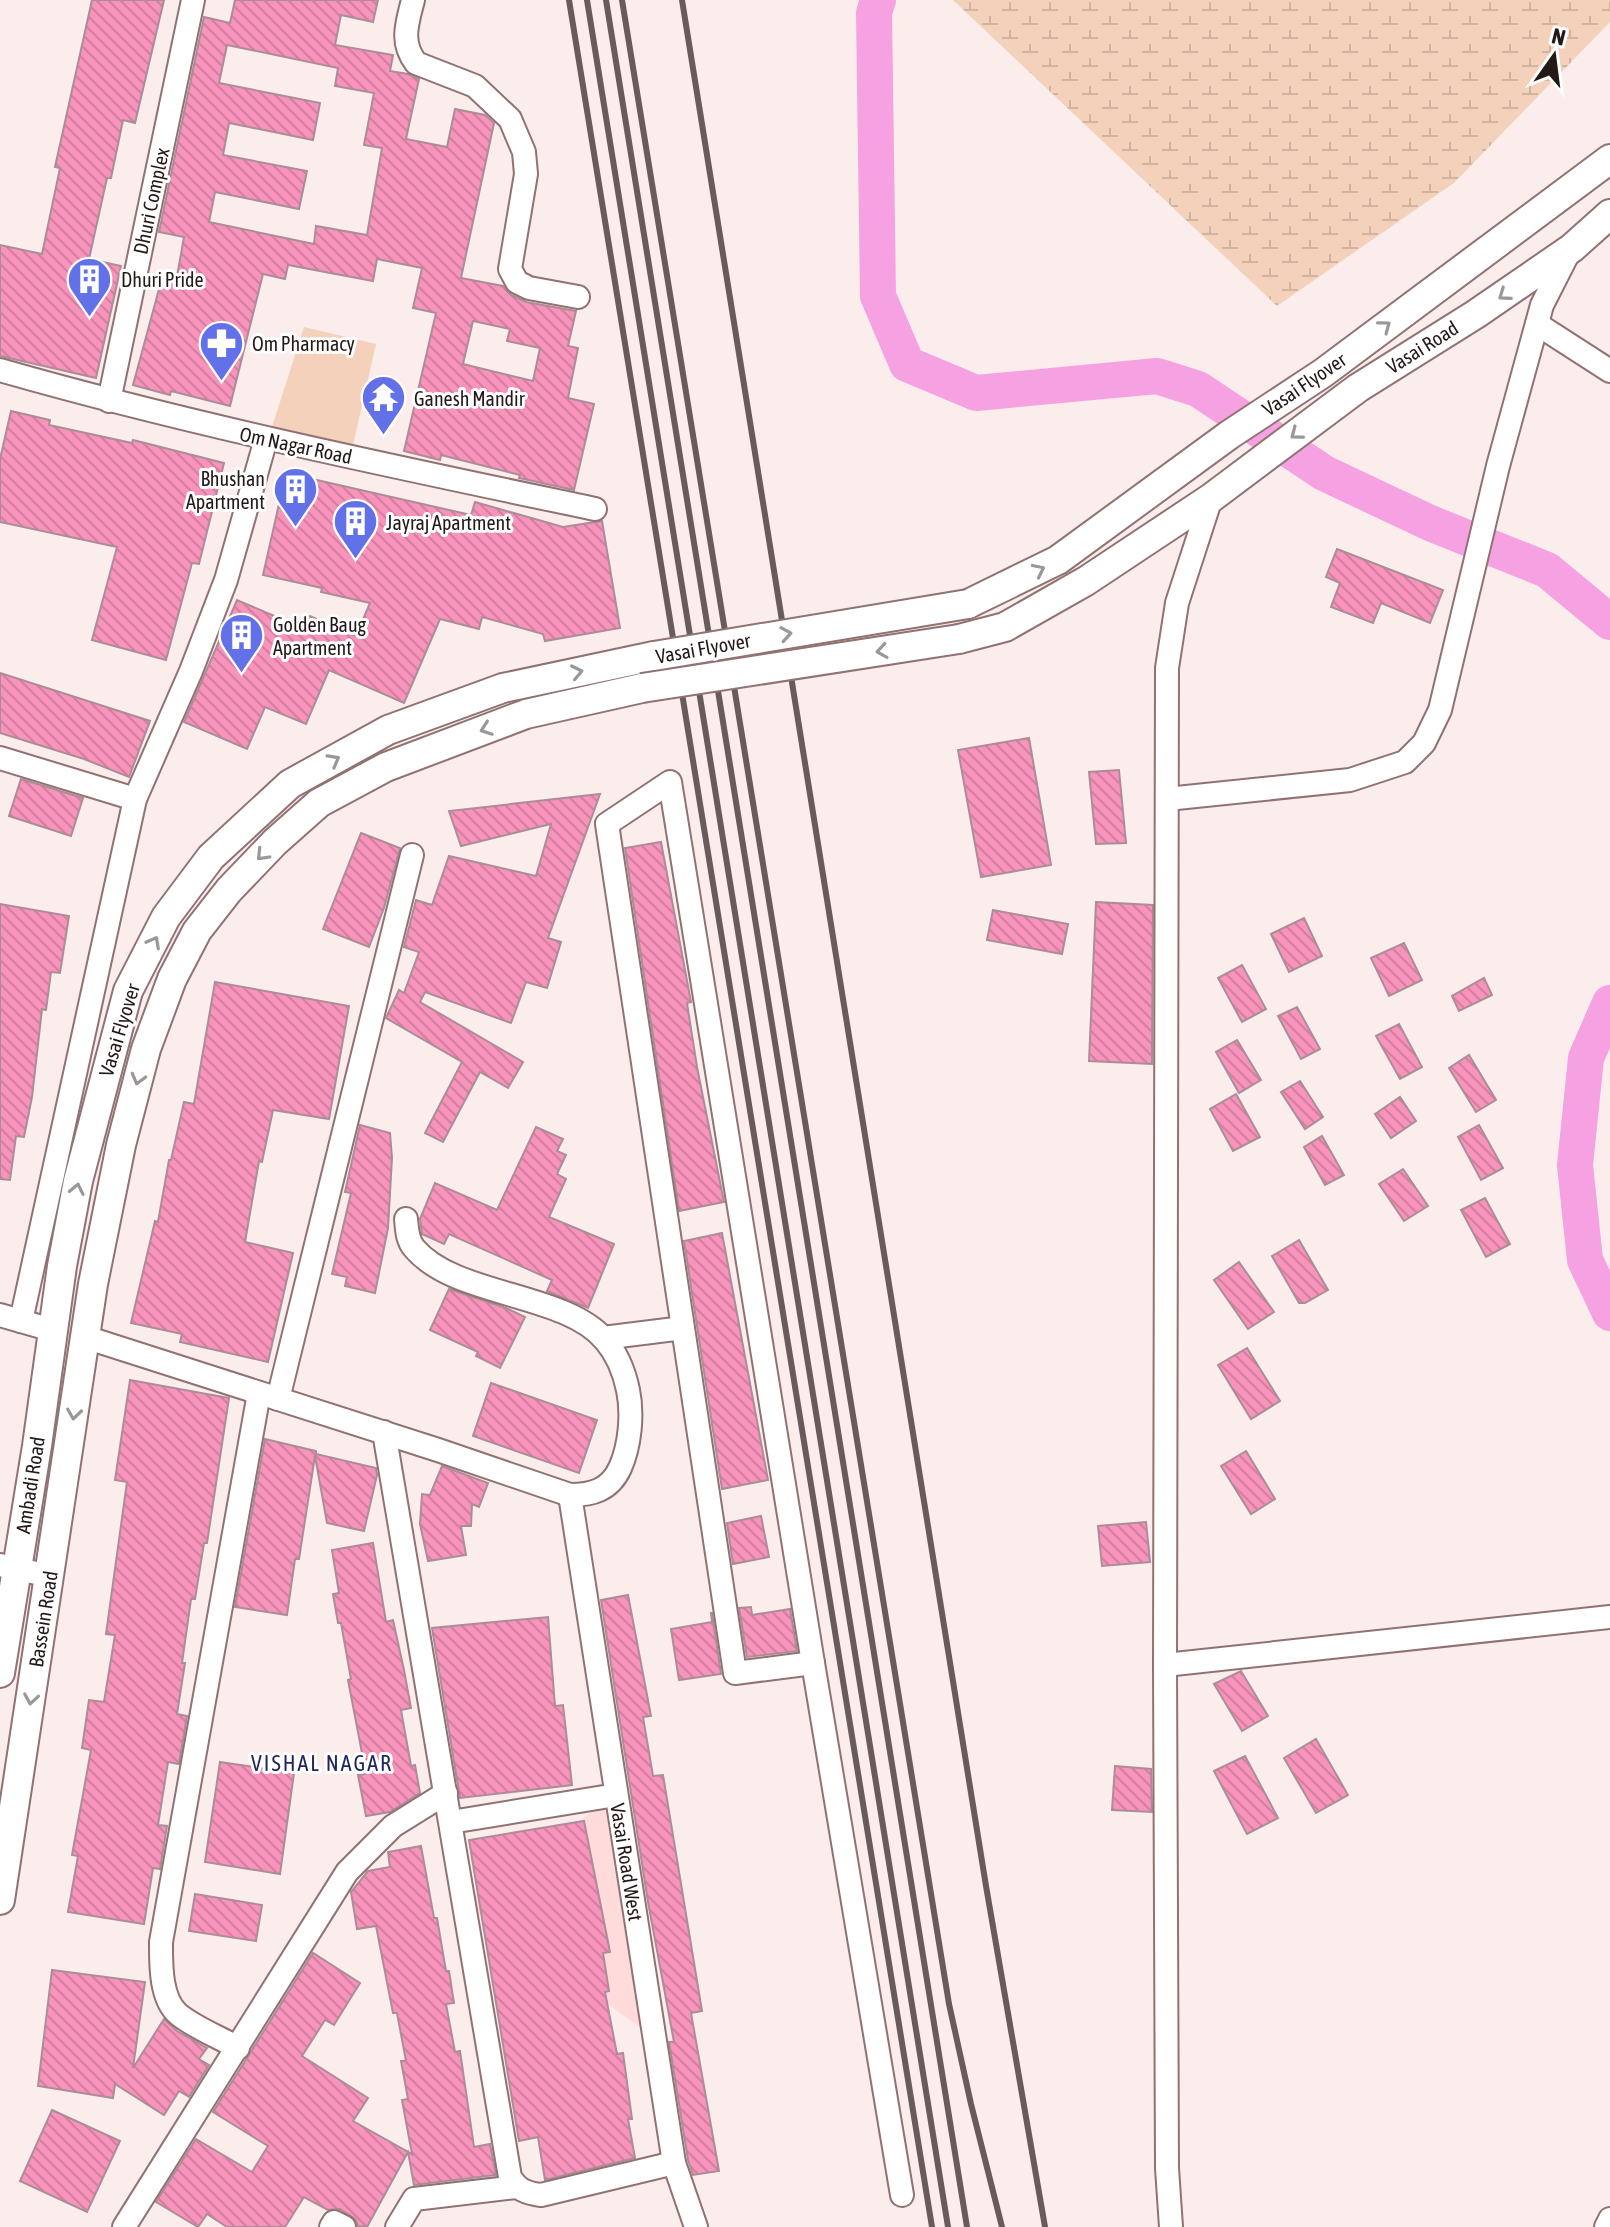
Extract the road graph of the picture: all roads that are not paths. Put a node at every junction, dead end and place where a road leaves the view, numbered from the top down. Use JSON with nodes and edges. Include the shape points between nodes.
{"nodes":[{"id":1,"x":193,"y":0,"type":"edge"},
{"id":2,"x":413,"y":0,"type":"edge"},
{"id":3,"x":1610,"y":159,"type":"edge"},
{"id":4,"x":1610,"y":214,"type":"edge"},
{"id":5,"x":1572,"y":248,"type":"junction"},
{"id":6,"x":578,"y":297,"type":"dead end"},
{"id":7,"x":1537,"y":324,"type":"junction"},
{"id":8,"x":0,"y":370,"type":"edge"},
{"id":9,"x":1610,"y":371,"type":"edge"},
{"id":10,"x":109,"y":401,"type":"junction"},
{"id":11,"x":266,"y":439,"type":"junction"},
{"id":12,"x":1211,"y":498,"type":"junction"},
{"id":13,"x":595,"y":509,"type":"dead end"},
{"id":14,"x":0,"y":758,"type":"edge"},
{"id":15,"x":135,"y":799,"type":"junction"},
{"id":16,"x":1167,"y":799,"type":"junction"},
{"id":17,"x":412,"y":855,"type":"dead end"},
{"id":18,"x":406,"y":1219,"type":"dead end"},
{"id":19,"x":10,"y":1318,"type":"edge"},
{"id":20,"x":683,"y":1328,"type":"junction"},
{"id":21,"x":52,"y":1330,"type":"junction"},
{"id":22,"x":85,"y":1337,"type":"junction"},
{"id":23,"x":603,"y":1338,"type":"junction"},
{"id":24,"x":268,"y":1396,"type":"junction"},
{"id":25,"x":384,"y":1432,"type":"junction"},
{"id":26,"x":570,"y":1495,"type":"junction"},
{"id":27,"x":8,"y":1567,"type":"edge"},
{"id":28,"x":50,"y":1576,"type":"junction"},
{"id":29,"x":1610,"y":1617,"type":"edge"},
{"id":30,"x":813,"y":1663,"type":"junction"},
{"id":31,"x":1165,"y":1665,"type":"junction"},
{"id":32,"x":0,"y":1673,"type":"edge"},
{"id":33,"x":446,"y":1793,"type":"junction"},
{"id":34,"x":616,"y":1795,"type":"junction"},
{"id":35,"x":451,"y":1822,"type":"junction"},
{"id":36,"x":0,"y":1900,"type":"edge"},
{"id":37,"x":238,"y":2048,"type":"junction"},
{"id":38,"x":674,"y":2163,"type":"junction"},
{"id":39,"x":516,"y":2187,"type":"junction"},
{"id":40,"x":902,"y":2195,"type":"dead end"},
{"id":41,"x":1610,"y":2219,"type":"edge"},
{"id":42,"x":124,"y":2227,"type":"edge"},
{"id":43,"x":331,"y":2227,"type":"edge"},
{"id":44,"x":344,"y":2227,"type":"edge"},
{"id":45,"x":397,"y":2227,"type":"edge"},
{"id":46,"x":696,"y":2227,"type":"edge"},
{"id":47,"x":1171,"y":2227,"type":"edge"},
{"id":48,"x":1606,"y":2227,"type":"edge"}],
"edges":[{"from":1,"to":10,"type":"street","name":"Dhuri Complex"},
{"from":2,"to":6,"type":"street","via":[[404,35],[411,57],[475,86],[510,119],[524,152],[525,194],[510,269],[517,282]]},
{"from":21,"to":3,"type":"main road","name":"Vasai Flyover","one_way":true,"bridge":true,"via":[[78,1181],[128,991],[166,917],[211,857],[290,784],[388,730],[503,688],[654,656],[968,604],[1058,560],[1323,373]]},
{"from":4,"to":5,"type":"main road","name":"Vasai Road"},
{"from":5,"to":7,"type":"street"},
{"from":5,"to":12,"type":"main road","name":"Vasai Road","one_way":true,"via":[[1358,388]]},
{"from":7,"to":9,"type":"street"},
{"from":7,"to":16,"type":"street","via":[[1440,710],[1424,743],[1405,762],[1350,780]]},
{"from":8,"to":10,"type":"street","name":"Om Nagar Road"},
{"from":10,"to":11,"type":"street","name":"Om Nagar Road"},
{"from":11,"to":13,"type":"street","name":"Om Nagar Road"},
{"from":11,"to":15,"type":"street","via":[[226,580]]},
{"from":12,"to":16,"type":"street","via":[[1177,603],[1167,668]]},
{"from":12,"to":22,"type":"main road","name":"Vasai Flyover","one_way":true,"bridge":true,"via":[[1086,581],[1005,627],[959,639],[642,688],[526,714],[386,767],[319,803],[229,890],[197,931],[172,979],[146,1049],[121,1145]]},
{"from":14,"to":15,"type":"street"},
{"from":15,"to":19,"type":"street"},
{"from":16,"to":31,"type":"street"},
{"from":17,"to":24,"type":"street"},
{"from":18,"to":23,"type":"street","via":[[413,1248],[440,1270],[579,1320]]},
{"from":19,"to":21,"type":"street"},
{"from":20,"to":23,"type":"street"},
{"from":20,"to":30,"type":"street","via":[[735,1673]]},
{"from":20,"to":30,"type":"street","via":[[607,824],[670,782]]},
{"from":21,"to":22,"type":"main road"},
{"from":21,"to":27,"type":"main road","name":"Ambadi Road","via":[[37,1446]]},
{"from":22,"to":24,"type":"street"},
{"from":22,"to":28,"type":"main road","name":"Bassein Road","one_way":true},
{"from":23,"to":26,"type":"street","via":[[618,1357],[629,1396],[626,1447],[620,1469],[607,1486],[591,1495]]},
{"from":24,"to":25,"type":"street"},
{"from":24,"to":37,"type":"street","via":[[161,1942],[161,1969],[176,2013]]},
{"from":25,"to":26,"type":"street"},
{"from":25,"to":33,"type":"street"},
{"from":26,"to":34,"type":"street","name":"Vasai Road West"},
{"from":27,"to":28,"type":"street"},
{"from":27,"to":32,"type":"main road","name":"Ambadi Road"},
{"from":28,"to":36,"type":"main road","name":"Bassein Road","one_way":true},
{"from":29,"to":31,"type":"street"},
{"from":30,"to":40,"type":"street"},
{"from":31,"to":47,"type":"street"},
{"from":33,"to":35,"type":"street"},
{"from":33,"to":37,"type":"street","via":[[393,1826],[347,1872]]},
{"from":34,"to":35,"type":"street"},
{"from":34,"to":38,"type":"street","name":"Vasai Road West"},
{"from":35,"to":39,"type":"street","via":[[510,2177]]},
{"from":37,"to":42,"type":"street"},
{"from":38,"to":39,"type":"street","via":[[541,2195]]},
{"from":38,"to":46,"type":"street","name":"Vasai Road West"},
{"from":39,"to":45,"type":"street","via":[[414,2199]]},
{"from":41,"to":48,"type":"street"},
{"from":43,"to":44,"type":"street","via":[[334,2222]]}]}
